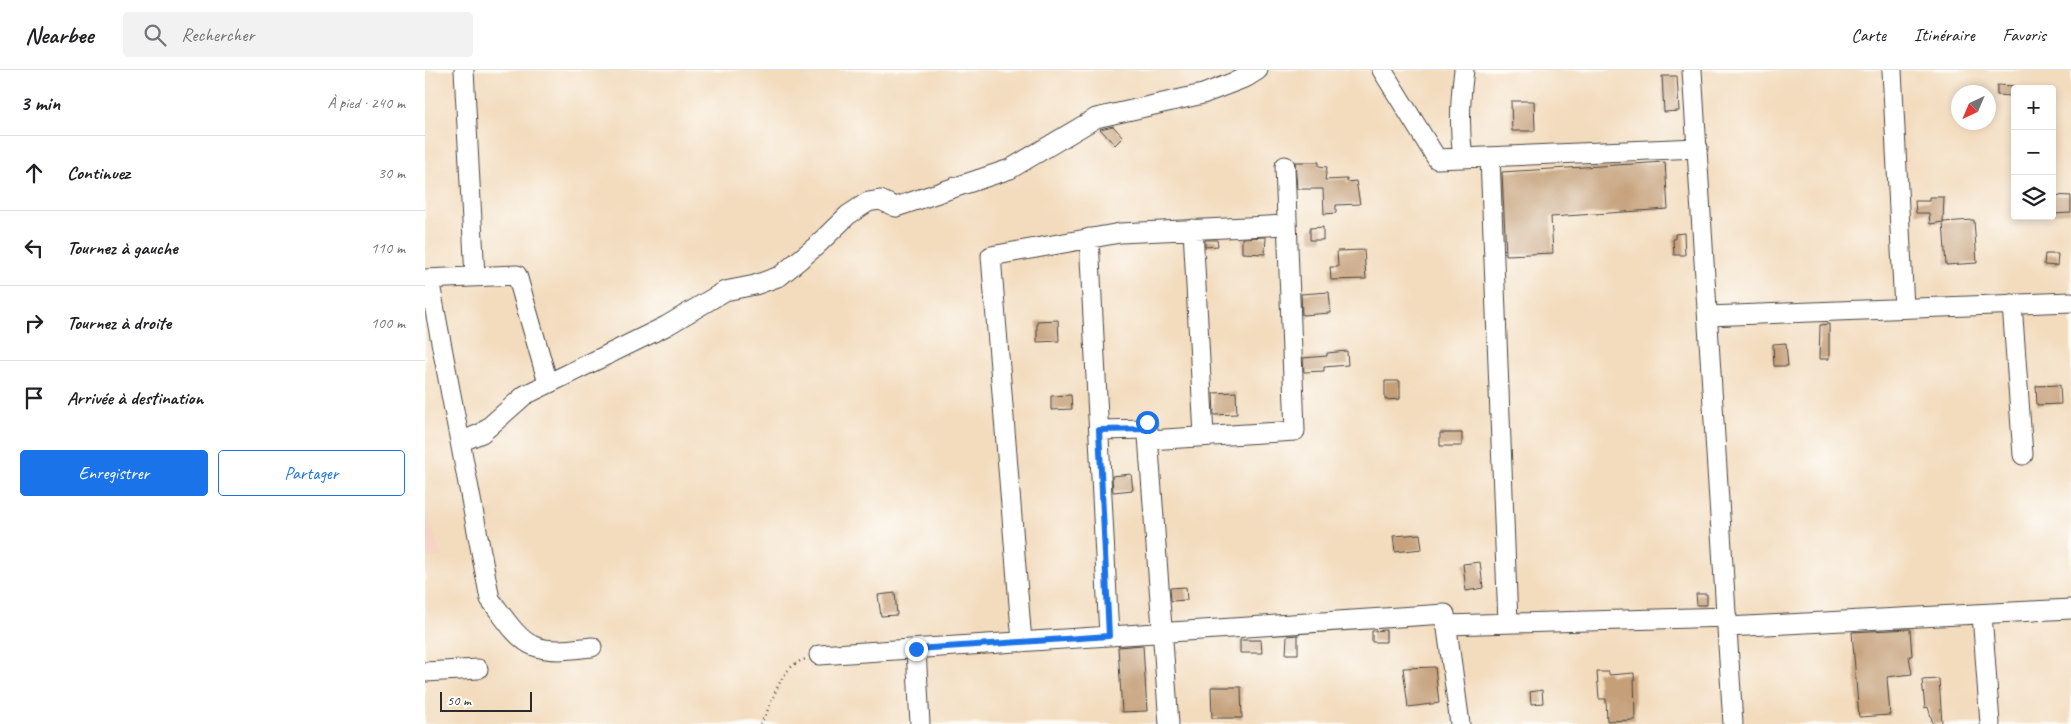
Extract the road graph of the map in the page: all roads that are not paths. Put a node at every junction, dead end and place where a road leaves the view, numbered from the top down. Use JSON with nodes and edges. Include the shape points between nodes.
{"nodes":[{"id":1,"x":463,"y":70,"type":"edge"},
{"id":2,"x":1258,"y":70,"type":"edge"},
{"id":3,"x":1382,"y":70,"type":"edge"},
{"id":4,"x":1464,"y":70,"type":"edge"},
{"id":5,"x":1692,"y":70,"type":"edge"},
{"id":6,"x":1892,"y":70,"type":"edge"},
{"id":7,"x":1698,"y":148,"type":"junction"},
{"id":8,"x":1490,"y":157,"type":"junction"},
{"id":9,"x":1463,"y":158,"type":"junction"},
{"id":10,"x":1285,"y":166,"type":"dead end"},
{"id":11,"x":1287,"y":225,"type":"junction"},
{"id":12,"x":1193,"y":229,"type":"junction"},
{"id":13,"x":1089,"y":238,"type":"junction"},
{"id":14,"x":475,"y":277,"type":"junction"},
{"id":15,"x":427,"y":279,"type":"edge"},
{"id":16,"x":2071,"y":302,"type":"edge"},
{"id":17,"x":2012,"y":304,"type":"junction"},
{"id":18,"x":1904,"y":308,"type":"junction"},
{"id":19,"x":1708,"y":316,"type":"junction"},
{"id":20,"x":548,"y":383,"type":"junction"},
{"id":21,"x":1099,"y":430,"type":"junction"},
{"id":22,"x":1148,"y":430,"type":"junction"},
{"id":23,"x":1204,"y":436,"type":"junction"},
{"id":24,"x":460,"y":442,"type":"junction"},
{"id":25,"x":2023,"y":454,"type":"dead end"},
{"id":26,"x":2071,"y":609,"type":"edge"},
{"id":27,"x":1982,"y":614,"type":"junction"},
{"id":28,"x":1727,"y":622,"type":"junction"},
{"id":29,"x":1508,"y":623,"type":"junction"},
{"id":30,"x":1446,"y":625,"type":"junction"},
{"id":31,"x":1162,"y":633,"type":"junction"},
{"id":32,"x":1109,"y":636,"type":"junction"},
{"id":33,"x":1022,"y":642,"type":"junction"},
{"id":34,"x":592,"y":647,"type":"dead end"},
{"id":35,"x":916,"y":649,"type":"junction"},
{"id":36,"x":819,"y":656,"type":"road end"},
{"id":37,"x":478,"y":669,"type":"dead end"},
{"id":38,"x":425,"y":672,"type":"edge"},
{"id":39,"x":920,"y":724,"type":"edge"},
{"id":40,"x":1169,"y":724,"type":"edge"},
{"id":41,"x":1460,"y":724,"type":"edge"},
{"id":42,"x":1733,"y":724,"type":"edge"},
{"id":43,"x":1990,"y":724,"type":"edge"}],
"edges":[{"from":1,"to":14,"type":"street"},
{"from":2,"to":20,"type":"street","via":[[1203,94],[1097,118],[1010,169],[896,207],[880,200],[868,202],[848,215],[780,276],[725,291],[666,326]]},
{"from":3,"to":9,"type":"street","via":[[1437,159]]},
{"from":4,"to":9,"type":"street","via":[[1460,138]]},
{"from":5,"to":7,"type":"street"},
{"from":6,"to":18,"type":"street"},
{"from":7,"to":8,"type":"street"},
{"from":7,"to":19,"type":"street"},
{"from":8,"to":9,"type":"street"},
{"from":8,"to":29,"type":"street"},
{"from":10,"to":11,"type":"street"},
{"from":11,"to":12,"type":"street"},
{"from":11,"to":23,"type":"street","via":[[1295,431]]},
{"from":12,"to":13,"type":"street"},
{"from":12,"to":23,"type":"street"},
{"from":13,"to":21,"type":"street"},
{"from":13,"to":33,"type":"street","via":[[991,256]]},
{"from":14,"to":15,"type":"street"},
{"from":14,"to":20,"type":"street","via":[[517,275]]},
{"from":15,"to":24,"type":"street"},
{"from":16,"to":17,"type":"street"},
{"from":17,"to":18,"type":"street"},
{"from":17,"to":25,"type":"street"},
{"from":18,"to":19,"type":"street"},
{"from":19,"to":28,"type":"street"},
{"from":20,"to":24,"type":"street","via":[[525,395],[482,433]]},
{"from":21,"to":22,"type":"street"},
{"from":21,"to":32,"type":"street"},
{"from":22,"to":23,"type":"street"},
{"from":22,"to":31,"type":"street"},
{"from":24,"to":34,"type":"street","via":[[490,598],[513,629],[533,646],[560,651]]},
{"from":26,"to":27,"type":"street"},
{"from":27,"to":28,"type":"street"},
{"from":27,"to":43,"type":"street"},
{"from":28,"to":29,"type":"street"},
{"from":28,"to":42,"type":"street"},
{"from":29,"to":30,"type":"street"},
{"from":30,"to":31,"type":"street","via":[[1445,614]]},
{"from":30,"to":41,"type":"street"},
{"from":31,"to":32,"type":"street"},
{"from":31,"to":40,"type":"street"},
{"from":32,"to":33,"type":"street"},
{"from":33,"to":35,"type":"street"},
{"from":35,"to":36,"type":"street"},
{"from":35,"to":39,"type":"street"},
{"from":37,"to":38,"type":"street"}]}
